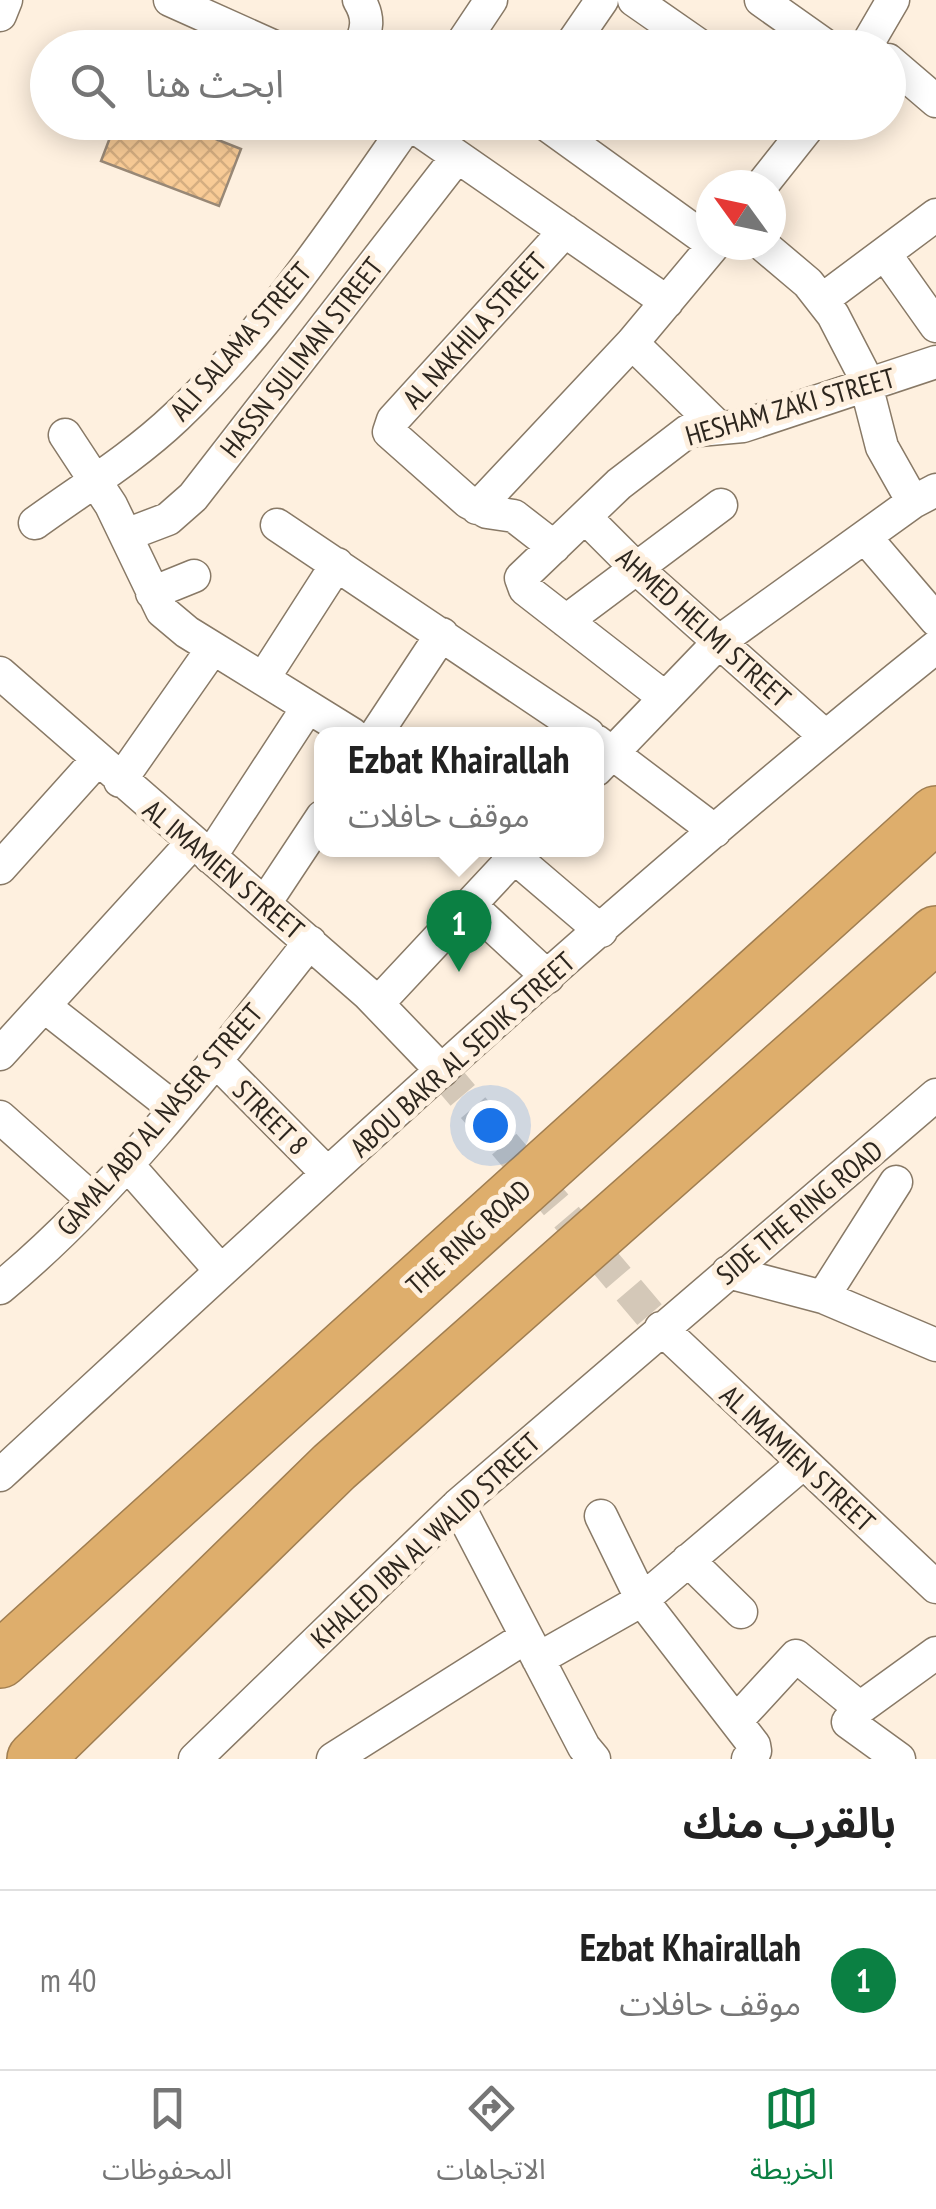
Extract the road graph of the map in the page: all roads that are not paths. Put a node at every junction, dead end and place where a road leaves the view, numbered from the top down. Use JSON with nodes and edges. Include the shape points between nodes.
{"nodes":[{"id":1,"x":6,"y":0,"type":"edge"},
{"id":2,"x":170,"y":0,"type":"edge"},
{"id":3,"x":359,"y":0,"type":"edge"},
{"id":4,"x":490,"y":0,"type":"edge"},
{"id":5,"x":602,"y":0,"type":"edge"},
{"id":6,"x":634,"y":0,"type":"edge"},
{"id":7,"x":762,"y":0,"type":"edge"},
{"id":8,"x":893,"y":0,"type":"edge"},
{"id":9,"x":206,"y":7,"type":"edge"},
{"id":10,"x":0,"y":16,"type":"edge"},
{"id":11,"x":246,"y":30,"type":"edge"},
{"id":12,"x":368,"y":30,"type":"edge"},
{"id":13,"x":471,"y":30,"type":"edge"},
{"id":14,"x":581,"y":30,"type":"edge"},
{"id":15,"x":677,"y":30,"type":"edge"},
{"id":16,"x":804,"y":30,"type":"edge"},
{"id":17,"x":882,"y":30,"type":"edge"},
{"id":18,"x":906,"y":76,"type":"edge"},
{"id":19,"x":936,"y":101,"type":"edge"},
{"id":20,"x":397,"y":140,"type":"edge"},
{"id":21,"x":433,"y":140,"type":"edge"},
{"id":22,"x":567,"y":140,"type":"edge"},
{"id":23,"x":798,"y":140,"type":"edge"},
{"id":24,"x":457,"y":157,"type":"junction"},
{"id":25,"x":774,"y":170,"type":"edge"},
{"id":26,"x":936,"y":215,"type":"edge"},
{"id":27,"x":564,"y":231,"type":"junction"},
{"id":28,"x":696,"y":232,"type":"edge"},
{"id":29,"x":884,"y":254,"type":"junction"},
{"id":30,"x":700,"y":260,"type":"edge"},
{"id":31,"x":781,"y":260,"type":"edge"},
{"id":32,"x":822,"y":300,"type":"junction"},
{"id":33,"x":667,"y":302,"type":"junction"},
{"id":34,"x":936,"y":326,"type":"edge"},
{"id":35,"x":632,"y":343,"type":"junction"},
{"id":36,"x":936,"y":362,"type":"edge"},
{"id":37,"x":868,"y":386,"type":"junction"},
{"id":38,"x":718,"y":427,"type":"junction"},
{"id":39,"x":65,"y":435,"type":"dead end"},
{"id":40,"x":94,"y":480,"type":"junction"},
{"id":41,"x":924,"y":496,"type":"edge"},
{"id":42,"x":721,"y":505,"type":"dead end"},
{"id":43,"x":477,"y":508,"type":"junction"},
{"id":44,"x":585,"y":517,"type":"junction"},
{"id":45,"x":35,"y":523,"type":"dead end"},
{"id":46,"x":278,"y":526,"type":"dead end"},
{"id":47,"x":126,"y":535,"type":"junction"},
{"id":48,"x":865,"y":537,"type":"junction"},
{"id":49,"x":554,"y":548,"type":"junction"},
{"id":50,"x":337,"y":564,"type":"junction"},
{"id":51,"x":636,"y":568,"type":"junction"},
{"id":52,"x":194,"y":576,"type":"dead end"},
{"id":53,"x":152,"y":592,"type":"junction"},
{"id":54,"x":566,"y":620,"type":"junction"},
{"id":55,"x":936,"y":620,"type":"edge"},
{"id":56,"x":442,"y":634,"type":"junction"},
{"id":57,"x":720,"y":641,"type":"junction"},
{"id":58,"x":936,"y":647,"type":"edge"},
{"id":59,"x":212,"y":648,"type":"junction"},
{"id":60,"x":263,"y":679,"type":"junction"},
{"id":61,"x":6,"y":693,"type":"edge"},
{"id":62,"x":664,"y":697,"type":"junction"},
{"id":63,"x":308,"y":707,"type":"junction"},
{"id":64,"x":341,"y":727,"type":"edge"},
{"id":65,"x":381,"y":727,"type":"edge"},
{"id":66,"x":567,"y":727,"type":"edge"},
{"id":67,"x":825,"y":736,"type":"junction"},
{"id":68,"x":604,"y":745,"type":"edge"},
{"id":69,"x":604,"y":754,"type":"edge"},
{"id":70,"x":109,"y":771,"type":"junction"},
{"id":71,"x":936,"y":814,"type":"edge"},
{"id":72,"x":314,"y":829,"type":"edge"},
{"id":73,"x":716,"y":832,"type":"junction"},
{"id":74,"x":202,"y":850,"type":"junction"},
{"id":75,"x":510,"y":857,"type":"edge"},
{"id":76,"x":520,"y":857,"type":"edge"},
{"id":77,"x":0,"y":868,"type":"edge"},
{"id":78,"x":265,"y":903,"type":"junction"},
{"id":79,"x":470,"y":905,"type":"junction"},
{"id":80,"x":601,"y":931,"type":"junction"},
{"id":81,"x":936,"y":934,"type":"edge"},
{"id":82,"x":310,"y":942,"type":"junction"},
{"id":83,"x":548,"y":977,"type":"junction"},
{"id":84,"x":378,"y":1003,"type":"junction"},
{"id":85,"x":44,"y":1006,"type":"junction"},
{"id":86,"x":0,"y":1054,"type":"edge"},
{"id":87,"x":216,"y":1061,"type":"junction"},
{"id":88,"x":442,"y":1071,"type":"junction"},
{"id":89,"x":932,"y":1104,"type":"edge"},
{"id":90,"x":174,"y":1108,"type":"junction"},
{"id":91,"x":0,"y":1117,"type":"edge"},
{"id":92,"x":126,"y":1163,"type":"junction"},
{"id":93,"x":327,"y":1173,"type":"junction"},
{"id":94,"x":896,"y":1182,"type":"dead end"},
{"id":95,"x":92,"y":1199,"type":"junction"},
{"id":96,"x":221,"y":1271,"type":"junction"},
{"id":97,"x":728,"y":1272,"type":"junction"},
{"id":98,"x":0,"y":1288,"type":"edge"},
{"id":99,"x":824,"y":1297,"type":"junction"},
{"id":100,"x":669,"y":1336,"type":"junction"},
{"id":101,"x":936,"y":1345,"type":"edge"},
{"id":102,"x":802,"y":1464,"type":"junction"},
{"id":103,"x":0,"y":1475,"type":"edge"},
{"id":104,"x":461,"y":1510,"type":"junction"},
{"id":105,"x":601,"y":1516,"type":"dead end"},
{"id":106,"x":688,"y":1560,"type":"junction"},
{"id":107,"x":936,"y":1587,"type":"edge"},
{"id":108,"x":642,"y":1600,"type":"junction"},
{"id":109,"x":741,"y":1612,"type":"dead end"},
{"id":110,"x":532,"y":1648,"type":"junction"},
{"id":111,"x":936,"y":1653,"type":"edge"},
{"id":112,"x":0,"y":1660,"type":"edge"},
{"id":113,"x":860,"y":1708,"type":"junction"},
{"id":114,"x":736,"y":1721,"type":"junction"},
{"id":115,"x":577,"y":1755,"type":"edge"},
{"id":116,"x":34,"y":1759,"type":"edge"},
{"id":117,"x":195,"y":1759,"type":"edge"},
{"id":118,"x":333,"y":1759,"type":"edge"},
{"id":119,"x":748,"y":1759,"type":"edge"},
{"id":120,"x":899,"y":1759,"type":"edge"}],
"edges":[{"from":1,"to":10,"type":"street"},
{"from":2,"to":9,"type":"street"},
{"from":3,"to":12,"type":"street"},
{"from":4,"to":13,"type":"street"},
{"from":5,"to":14,"type":"street"},
{"from":6,"to":15,"type":"street"},
{"from":7,"to":16,"type":"street"},
{"from":8,"to":17,"type":"street"},
{"from":9,"to":11,"type":"street"},
{"from":18,"to":19,"type":"street"},
{"from":20,"to":40,"type":"street","name":"ALI SALAMA STREET","via":[[246,341],[175,418]]},
{"from":21,"to":24,"type":"street"},
{"from":22,"to":28,"type":"street"},
{"from":23,"to":25,"type":"street"},
{"from":24,"to":27,"type":"street"},
{"from":24,"to":47,"type":"street","name":"HASSN SULIMAN STREET","via":[[184,507]]},
{"from":26,"to":29,"type":"street"},
{"from":27,"to":33,"type":"street"},
{"from":27,"to":43,"type":"street","name":"AL NAKHILA STREET","via":[[389,432]]},
{"from":29,"to":32,"type":"street"},
{"from":29,"to":34,"type":"street"},
{"from":30,"to":33,"type":"street"},
{"from":31,"to":32,"type":"street"},
{"from":32,"to":37,"type":"street"},
{"from":33,"to":35,"type":"street"},
{"from":35,"to":38,"type":"street"},
{"from":35,"to":43,"type":"street"},
{"from":36,"to":37,"type":"street","name":"HESHAM ZAKI STREET"},
{"from":37,"to":38,"type":"street","name":"HESHAM ZAKI STREET","via":[[743,426]]},
{"from":37,"to":41,"type":"street","via":[[882,446]]},
{"from":38,"to":44,"type":"street","name":"HESHAM ZAKI STREET","via":[[678,436]]},
{"from":39,"to":40,"type":"street"},
{"from":40,"to":45,"type":"street","name":"ALI SALAMA STREET"},
{"from":40,"to":47,"type":"street"},
{"from":41,"to":48,"type":"street"},
{"from":42,"to":51,"type":"street"},
{"from":43,"to":49,"type":"street","via":[[514,516]]},
{"from":44,"to":49,"type":"street","name":"HESHAM ZAKI STREET"},
{"from":44,"to":51,"type":"street","name":"AHMED HELMI STREET"},
{"from":46,"to":50,"type":"street"},
{"from":47,"to":53,"type":"street"},
{"from":48,"to":55,"type":"street"},
{"from":48,"to":57,"type":"street"},
{"from":49,"to":54,"type":"street","name":"HESHAM ZAKI STREET","via":[[520,583]]},
{"from":50,"to":56,"type":"street"},
{"from":50,"to":60,"type":"street"},
{"from":51,"to":54,"type":"street"},
{"from":51,"to":57,"type":"street","name":"AHMED HELMI STREET"},
{"from":52,"to":53,"type":"street"},
{"from":53,"to":59,"type":"street","via":[[173,622]]},
{"from":54,"to":62,"type":"street"},
{"from":56,"to":65,"type":"street"},
{"from":56,"to":66,"type":"street"},
{"from":57,"to":62,"type":"street"},
{"from":57,"to":67,"type":"street","name":"AHMED HELMI STREET"},
{"from":58,"to":67,"type":"street","name":"ABOU BAKR AL SEDIK STREET"},
{"from":59,"to":60,"type":"street"},
{"from":59,"to":70,"type":"street"},
{"from":60,"to":63,"type":"street"},
{"from":61,"to":70,"type":"street","name":"AL IMAMIEN STREET"},
{"from":62,"to":68,"type":"street"},
{"from":63,"to":64,"type":"street"},
{"from":63,"to":74,"type":"street"},
{"from":67,"to":73,"type":"street","name":"ABOU BAKR AL SEDIK STREET"},
{"from":69,"to":73,"type":"street"},
{"from":70,"to":74,"type":"street","name":"AL IMAMIEN STREET"},
{"from":70,"to":77,"type":"street"},
{"from":71,"to":112,"type":"highway","name":"THE RING ROAD"},
{"from":72,"to":78,"type":"street"},
{"from":73,"to":80,"type":"street","name":"ABOU BAKR AL SEDIK STREET"},
{"from":74,"to":78,"type":"street","name":"AL IMAMIEN STREET"},
{"from":74,"to":85,"type":"street"},
{"from":75,"to":79,"type":"street"},
{"from":76,"to":80,"type":"street"},
{"from":78,"to":82,"type":"street","name":"AL IMAMIEN STREET"},
{"from":79,"to":83,"type":"street"},
{"from":79,"to":84,"type":"street"},
{"from":80,"to":83,"type":"street","name":"ABOU BAKR AL SEDIK STREET"},
{"from":81,"to":116,"type":"highway","via":[[334,1467]]},
{"from":82,"to":84,"type":"street","name":"AL IMAMIEN STREET"},
{"from":82,"to":87,"type":"street","name":"GAMAL ABD AL NASER STREET"},
{"from":83,"to":88,"type":"street","name":"ABOU BAKR AL SEDIK STREET"},
{"from":84,"to":88,"type":"street","name":"AL IMAMIEN STREET"},
{"from":85,"to":86,"type":"street"},
{"from":85,"to":90,"type":"street"},
{"from":87,"to":90,"type":"street","name":"GAMAL ABD AL NASER STREET"},
{"from":87,"to":93,"type":"street","name":"STREET 8"},
{"from":88,"to":93,"type":"street","name":"ABOU BAKR AL SEDIK STREET"},
{"from":89,"to":97,"type":"street","name":"SIDE THE RING ROAD"},
{"from":90,"to":92,"type":"street","name":"GAMAL ABD AL NASER STREET"},
{"from":91,"to":95,"type":"street"},
{"from":92,"to":95,"type":"street","name":"GAMAL ABD AL NASER STREET"},
{"from":92,"to":96,"type":"street"},
{"from":93,"to":96,"type":"street","name":"ABOU BAKR AL SEDIK STREET"},
{"from":94,"to":99,"type":"street"},
{"from":95,"to":98,"type":"street","name":"GAMAL ABD AL NASER STREET"},
{"from":96,"to":103,"type":"street","name":"ABOU BAKR AL SEDIK STREET"},
{"from":97,"to":99,"type":"street"},
{"from":97,"to":100,"type":"street","name":"SIDE THE RING ROAD"},
{"from":99,"to":101,"type":"street"},
{"from":100,"to":102,"type":"street","name":"AL IMAMIEN STREET"},
{"from":100,"to":104,"type":"street","name":"KHALED IBN AL WALID STREET"},
{"from":102,"to":106,"type":"street"},
{"from":102,"to":107,"type":"street","name":"AL IMAMIEN STREET"},
{"from":104,"to":110,"type":"street"},
{"from":104,"to":117,"type":"street","name":"KHALED IBN AL WALID STREET"},
{"from":105,"to":108,"type":"street"},
{"from":106,"to":108,"type":"street"},
{"from":106,"to":109,"type":"street"},
{"from":108,"to":110,"type":"street"},
{"from":108,"to":114,"type":"street"},
{"from":110,"to":115,"type":"street"},
{"from":110,"to":118,"type":"street"},
{"from":111,"to":113,"type":"street"},
{"from":113,"to":114,"type":"street","via":[[796,1656]]},
{"from":113,"to":120,"type":"street","via":[[850,1727]]},
{"from":114,"to":119,"type":"street","via":[[755,1748]]}]}
